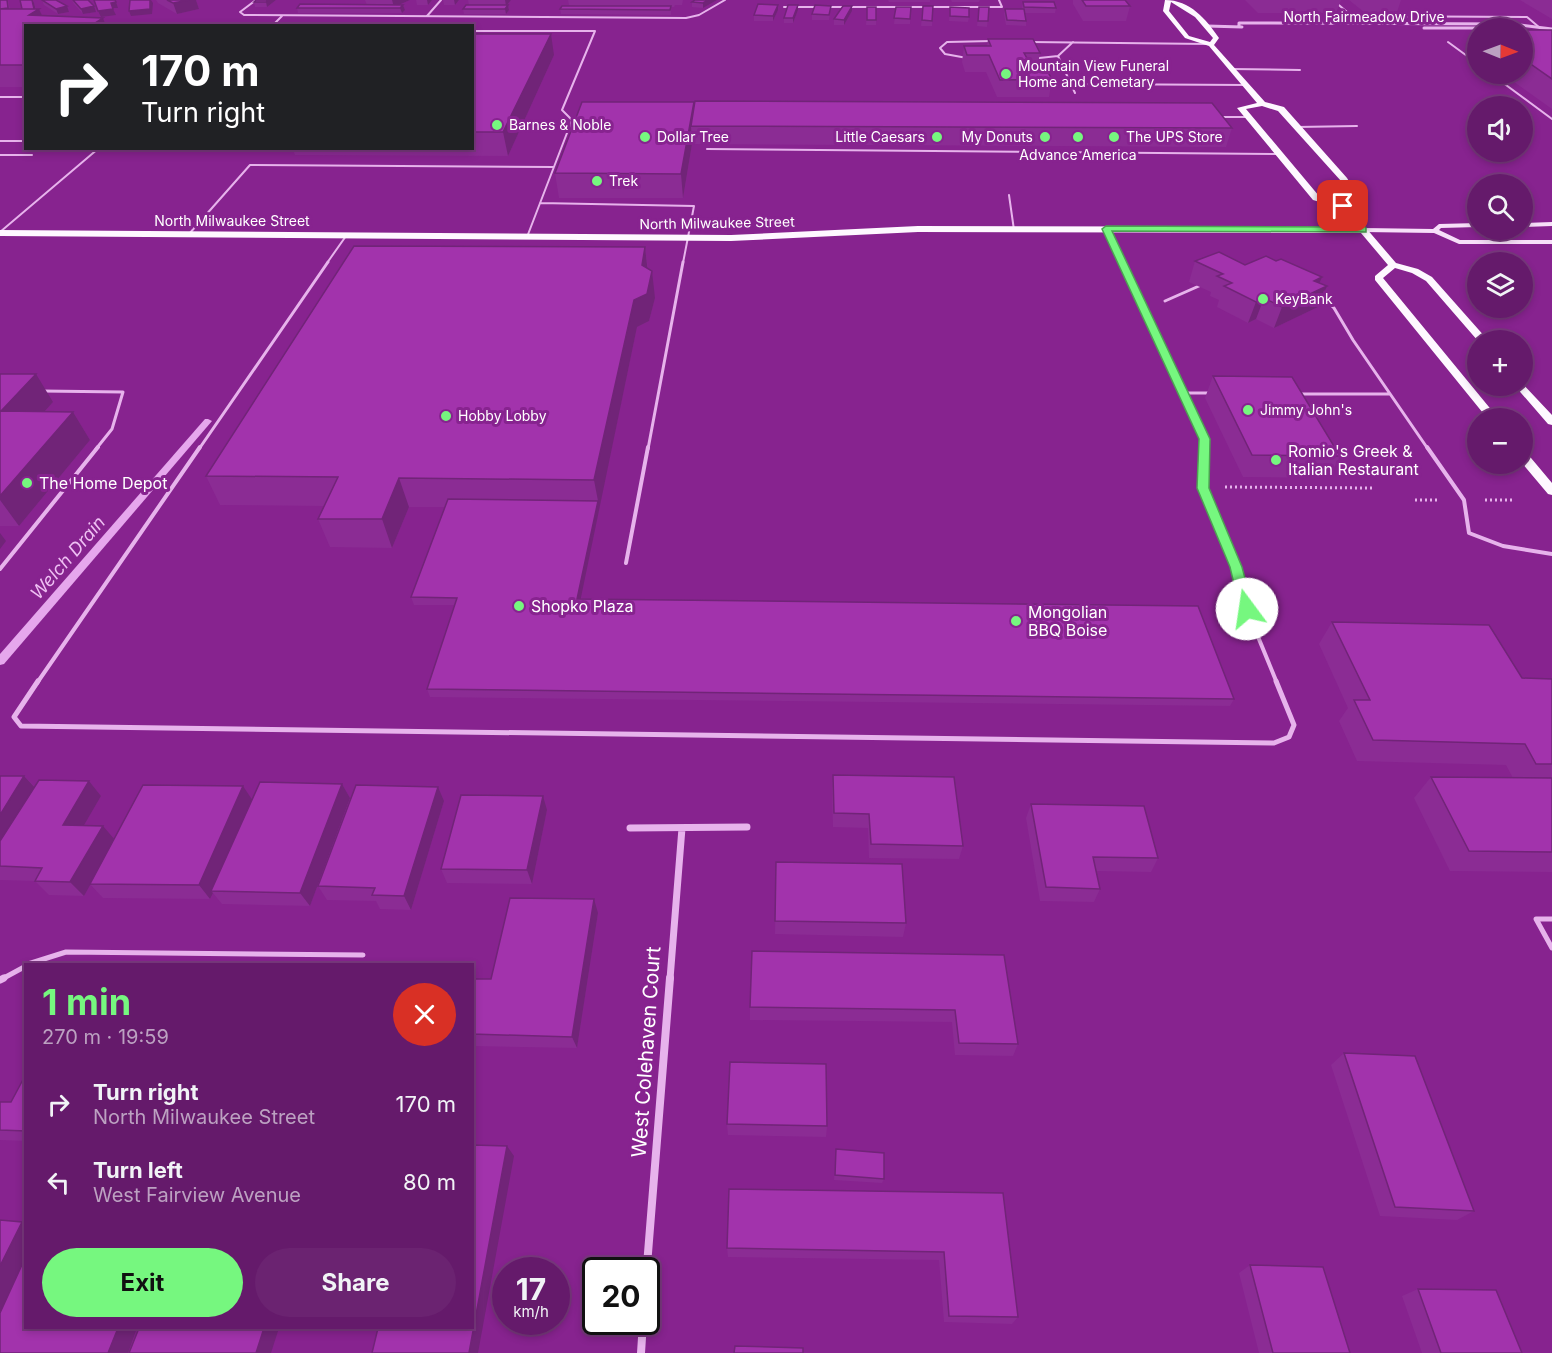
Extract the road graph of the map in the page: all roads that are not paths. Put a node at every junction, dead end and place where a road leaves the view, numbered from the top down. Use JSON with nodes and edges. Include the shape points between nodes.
{"nodes":[{"id":1,"x":256,"y":0,"type":"edge"},
{"id":2,"x":441,"y":0,"type":"edge"},
{"id":3,"x":725,"y":0,"type":"edge"},
{"id":4,"x":879,"y":0,"type":"edge"},
{"id":5,"x":999,"y":0,"type":"edge"},
{"id":6,"x":1170,"y":0,"type":"edge"},
{"id":7,"x":1334,"y":0,"type":"edge"},
{"id":8,"x":784,"y":7,"type":"dead end"},
{"id":9,"x":881,"y":7,"type":"junction"},
{"id":10,"x":1182,"y":13,"type":"dead end"},
{"id":11,"x":282,"y":16,"type":"junction"},
{"id":12,"x":427,"y":16,"type":"junction"},
{"id":13,"x":1352,"y":16,"type":"junction"},
{"id":14,"x":1187,"y":20,"type":"dead end"},
{"id":15,"x":274,"y":24,"type":"edge"},
{"id":16,"x":1361,"y":24,"type":"junction"},
{"id":17,"x":1467,"y":24,"type":"edge"},
{"id":18,"x":1207,"y":26,"type":"junction"},
{"id":19,"x":1239,"y":26,"type":"junction"},
{"id":20,"x":1533,"y":27,"type":"edge"},
{"id":21,"x":1467,"y":28,"type":"edge"},
{"id":22,"x":1541,"y":28,"type":"junction"},
{"id":23,"x":1552,"y":29,"type":"edge"},
{"id":24,"x":474,"y":31,"type":"edge"},
{"id":25,"x":992,"y":41,"type":"edge"},
{"id":26,"x":1025,"y":42,"type":"edge"},
{"id":27,"x":1073,"y":42,"type":"junction"},
{"id":28,"x":1448,"y":42,"type":"dead end"},
{"id":29,"x":1211,"y":45,"type":"junction"},
{"id":30,"x":1058,"y":56,"type":"junction"},
{"id":31,"x":1467,"y":56,"type":"edge"},
{"id":32,"x":977,"y":58,"type":"edge"},
{"id":33,"x":1039,"y":58,"type":"edge"},
{"id":34,"x":1232,"y":69,"type":"junction"},
{"id":35,"x":1300,"y":70,"type":"dead end"},
{"id":36,"x":1073,"y":84,"type":"junction"},
{"id":37,"x":1505,"y":84,"type":"edge"},
{"id":38,"x":1246,"y":85,"type":"junction"},
{"id":39,"x":1075,"y":93,"type":"dead end"},
{"id":40,"x":0,"y":97,"type":"edge"},
{"id":41,"x":24,"y":97,"type":"edge"},
{"id":42,"x":1262,"y":104,"type":"junction"},
{"id":43,"x":587,"y":116,"type":"edge"},
{"id":44,"x":1219,"y":117,"type":"edge"},
{"id":45,"x":1249,"y":117,"type":"junction"},
{"id":46,"x":1552,"y":119,"type":"edge"},
{"id":47,"x":572,"y":120,"type":"junction"},
{"id":48,"x":1296,"y":126,"type":"junction"},
{"id":49,"x":1358,"y":126,"type":"dead end"},
{"id":50,"x":0,"y":141,"type":"edge"},
{"id":51,"x":24,"y":141,"type":"edge"},
{"id":52,"x":707,"y":149,"type":"edge"},
{"id":53,"x":97,"y":150,"type":"edge"},
{"id":54,"x":1278,"y":154,"type":"junction"},
{"id":55,"x":0,"y":155,"type":"edge"},
{"id":56,"x":32,"y":155,"type":"dead end"},
{"id":57,"x":554,"y":167,"type":"junction"},
{"id":58,"x":1009,"y":195,"type":"dead end"},
{"id":59,"x":540,"y":203,"type":"junction"},
{"id":60,"x":1343,"y":206,"type":"junction"},
{"id":61,"x":1552,"y":224,"type":"edge"},
{"id":62,"x":1467,"y":225,"type":"edge"},
{"id":63,"x":1533,"y":225,"type":"edge"},
{"id":64,"x":1106,"y":229,"type":"junction"},
{"id":65,"x":1014,"y":230,"type":"junction"},
{"id":66,"x":1363,"y":230,"type":"junction"},
{"id":67,"x":1435,"y":231,"type":"junction"},
{"id":68,"x":0,"y":233,"type":"edge"},
{"id":69,"x":189,"y":234,"type":"junction"},
{"id":70,"x":346,"y":236,"type":"junction"},
{"id":71,"x":527,"y":237,"type":"junction"},
{"id":72,"x":688,"y":238,"type":"junction"},
{"id":73,"x":1552,"y":242,"type":"edge"},
{"id":74,"x":1393,"y":265,"type":"junction"},
{"id":75,"x":1199,"y":286,"type":"edge"},
{"id":76,"x":1311,"y":290,"type":"edge"},
{"id":77,"x":1165,"y":301,"type":"dead end"},
{"id":78,"x":1473,"y":330,"type":"edge"},
{"id":79,"x":39,"y":391,"type":"dead end"},
{"id":80,"x":1184,"y":393,"type":"junction"},
{"id":81,"x":1218,"y":393,"type":"edge"},
{"id":82,"x":1287,"y":394,"type":"edge"},
{"id":83,"x":1390,"y":394,"type":"junction"},
{"id":84,"x":1530,"y":396,"type":"edge"},
{"id":85,"x":1485,"y":408,"type":"edge"},
{"id":86,"x":1552,"y":422,"type":"edge"},
{"id":87,"x":1533,"y":468,"type":"edge"},
{"id":88,"x":1552,"y":491,"type":"edge"},
{"id":89,"x":1552,"y":554,"type":"edge"},
{"id":90,"x":626,"y":563,"type":"dead end"},
{"id":91,"x":0,"y":568,"type":"edge"},
{"id":92,"x":747,"y":827,"type":"dead end"},
{"id":93,"x":630,"y":828,"type":"dead end"},
{"id":94,"x":682,"y":828,"type":"junction"},
{"id":95,"x":1552,"y":919,"type":"edge"},
{"id":96,"x":1552,"y":948,"type":"edge"},
{"id":97,"x":363,"y":955,"type":"dead end"},
{"id":98,"x":31,"y":963,"type":"edge"},
{"id":99,"x":24,"y":967,"type":"edge"},
{"id":100,"x":0,"y":980,"type":"edge"},
{"id":101,"x":648,"y":1257,"type":"edge"},
{"id":102,"x":642,"y":1335,"type":"edge"},
{"id":103,"x":641,"y":1353,"type":"edge"}],
"edges":[{"from":1,"to":11,"type":"lane","via":[[240,12]]},
{"from":2,"to":12,"type":"lane"},
{"from":3,"to":12,"type":"lane","via":[[686,18]]},
{"from":4,"to":9,"type":"lane"},
{"from":5,"to":9,"type":"lane","via":[[1002,7]]},
{"from":6,"to":10,"type":"main road"},
{"from":6,"to":18,"type":"main road","via":[[1193,10]]},
{"from":6,"to":29,"type":"main road","via":[[1166,11],[1188,37]]},
{"from":7,"to":13,"type":"lane"},
{"from":8,"to":9,"type":"lane"},
{"from":11,"to":12,"type":"lane"},
{"from":11,"to":15,"type":"lane"},
{"from":13,"to":16,"type":"lane"},
{"from":13,"to":22,"type":"lane","via":[[1527,17]]},
{"from":14,"to":18,"type":"main road"},
{"from":16,"to":17,"type":"street","name":"North Fairmeadow Drive"},
{"from":16,"to":19,"type":"street","name":"North Fairmeadow Drive"},
{"from":18,"to":19,"type":"street","name":"North Fairmeadow Drive"},
{"from":18,"to":29,"type":"main road","via":[[1216,38]]},
{"from":19,"to":21,"type":"street","name":"North Fairmeadow Drive"},
{"from":20,"to":22,"type":"street","name":"North Fairmeadow Drive"},
{"from":22,"to":23,"type":"street","name":"North Fairmeadow Drive"},
{"from":24,"to":47,"type":"lane","via":[[595,31],[562,110]]},
{"from":25,"to":32,"type":"lane","via":[[947,42],[940,48],[954,57]]},
{"from":26,"to":27,"type":"lane"},
{"from":27,"to":29,"type":"lane"},
{"from":27,"to":30,"type":"lane"},
{"from":28,"to":31,"type":"lane"},
{"from":29,"to":34,"type":"main road"},
{"from":30,"to":33,"type":"lane"},
{"from":30,"to":36,"type":"lane"},
{"from":34,"to":35,"type":"lane"},
{"from":34,"to":38,"type":"main road"},
{"from":36,"to":38,"type":"lane"},
{"from":36,"to":39,"type":"lane"},
{"from":37,"to":46,"type":"lane"},
{"from":38,"to":42,"type":"main road"},
{"from":40,"to":41,"type":"lane"},
{"from":42,"to":45,"type":"main road","via":[[1241,108]]},
{"from":42,"to":48,"type":"main road","via":[[1281,109]]},
{"from":43,"to":47,"type":"lane"},
{"from":44,"to":45,"type":"lane"},
{"from":45,"to":54,"type":"main road"},
{"from":47,"to":57,"type":"lane"},
{"from":48,"to":49,"type":"lane"},
{"from":48,"to":60,"type":"main road","via":[[1344,180],[1357,201]]},
{"from":50,"to":51,"type":"lane"},
{"from":52,"to":54,"type":"lane"},
{"from":53,"to":68,"type":"lane"},
{"from":54,"to":60,"type":"main road","via":[[1316,198]]},
{"from":55,"to":56,"type":"lane"},
{"from":57,"to":59,"type":"lane"},
{"from":57,"to":69,"type":"lane","via":[[250,165]]},
{"from":58,"to":65,"type":"lane"},
{"from":59,"to":71,"type":"lane"},
{"from":59,"to":72,"type":"lane","via":[[694,206]]},
{"from":60,"to":66,"type":"main road"},
{"from":61,"to":63,"type":"main road"},
{"from":62,"to":67,"type":"main road","name":"North Milwaukee Street","via":[[1439,226]]},
{"from":64,"to":65,"type":"main road","name":"North Milwaukee Street"},
{"from":64,"to":66,"type":"main road","name":"North Milwaukee Street"},
{"from":64,"to":80,"type":"lane"},
{"from":65,"to":72,"type":"main road","name":"North Milwaukee Street","via":[[918,229]]},
{"from":66,"to":67,"type":"main road","name":"North Milwaukee Street"},
{"from":66,"to":74,"type":"main road"},
{"from":67,"to":73,"type":"main road","name":"North Milwaukee Street","via":[[1457,242]]},
{"from":68,"to":69,"type":"main road","name":"North Milwaukee Street"},
{"from":69,"to":70,"type":"main road","name":"North Milwaukee Street"},
{"from":70,"to":71,"type":"main road","name":"North Milwaukee Street"},
{"from":70,"to":80,"type":"lane","via":[[22,704],[14,717],[21,726],[1274,743],[1289,737],[1294,725],[1203,488],[1205,439]]},
{"from":71,"to":72,"type":"main road","name":"North Milwaukee Street"},
{"from":72,"to":90,"type":"lane"},
{"from":74,"to":78,"type":"main road","via":[[1429,279]]},
{"from":74,"to":85,"type":"main road","via":[[1378,278]]},
{"from":75,"to":77,"type":"lane"},
{"from":76,"to":83,"type":"lane","via":[[1321,294],[1334,308]]},
{"from":79,"to":91,"type":"lane","via":[[123,392],[112,429]]},
{"from":80,"to":81,"type":"lane"},
{"from":82,"to":83,"type":"lane"},
{"from":83,"to":89,"type":"lane","via":[[1464,500],[1469,532],[1503,546]]},
{"from":84,"to":86,"type":"main road"},
{"from":87,"to":88,"type":"main road"},
{"from":92,"to":94,"type":"street"},
{"from":93,"to":94,"type":"street"},
{"from":94,"to":101,"type":"street","name":"West Colehaven Court"},
{"from":95,"to":96,"type":"lane","via":[[1536,919]]},
{"from":97,"to":98,"type":"lane","via":[[66,952]]},
{"from":99,"to":100,"type":"lane"},
{"from":102,"to":103,"type":"street"}]}
